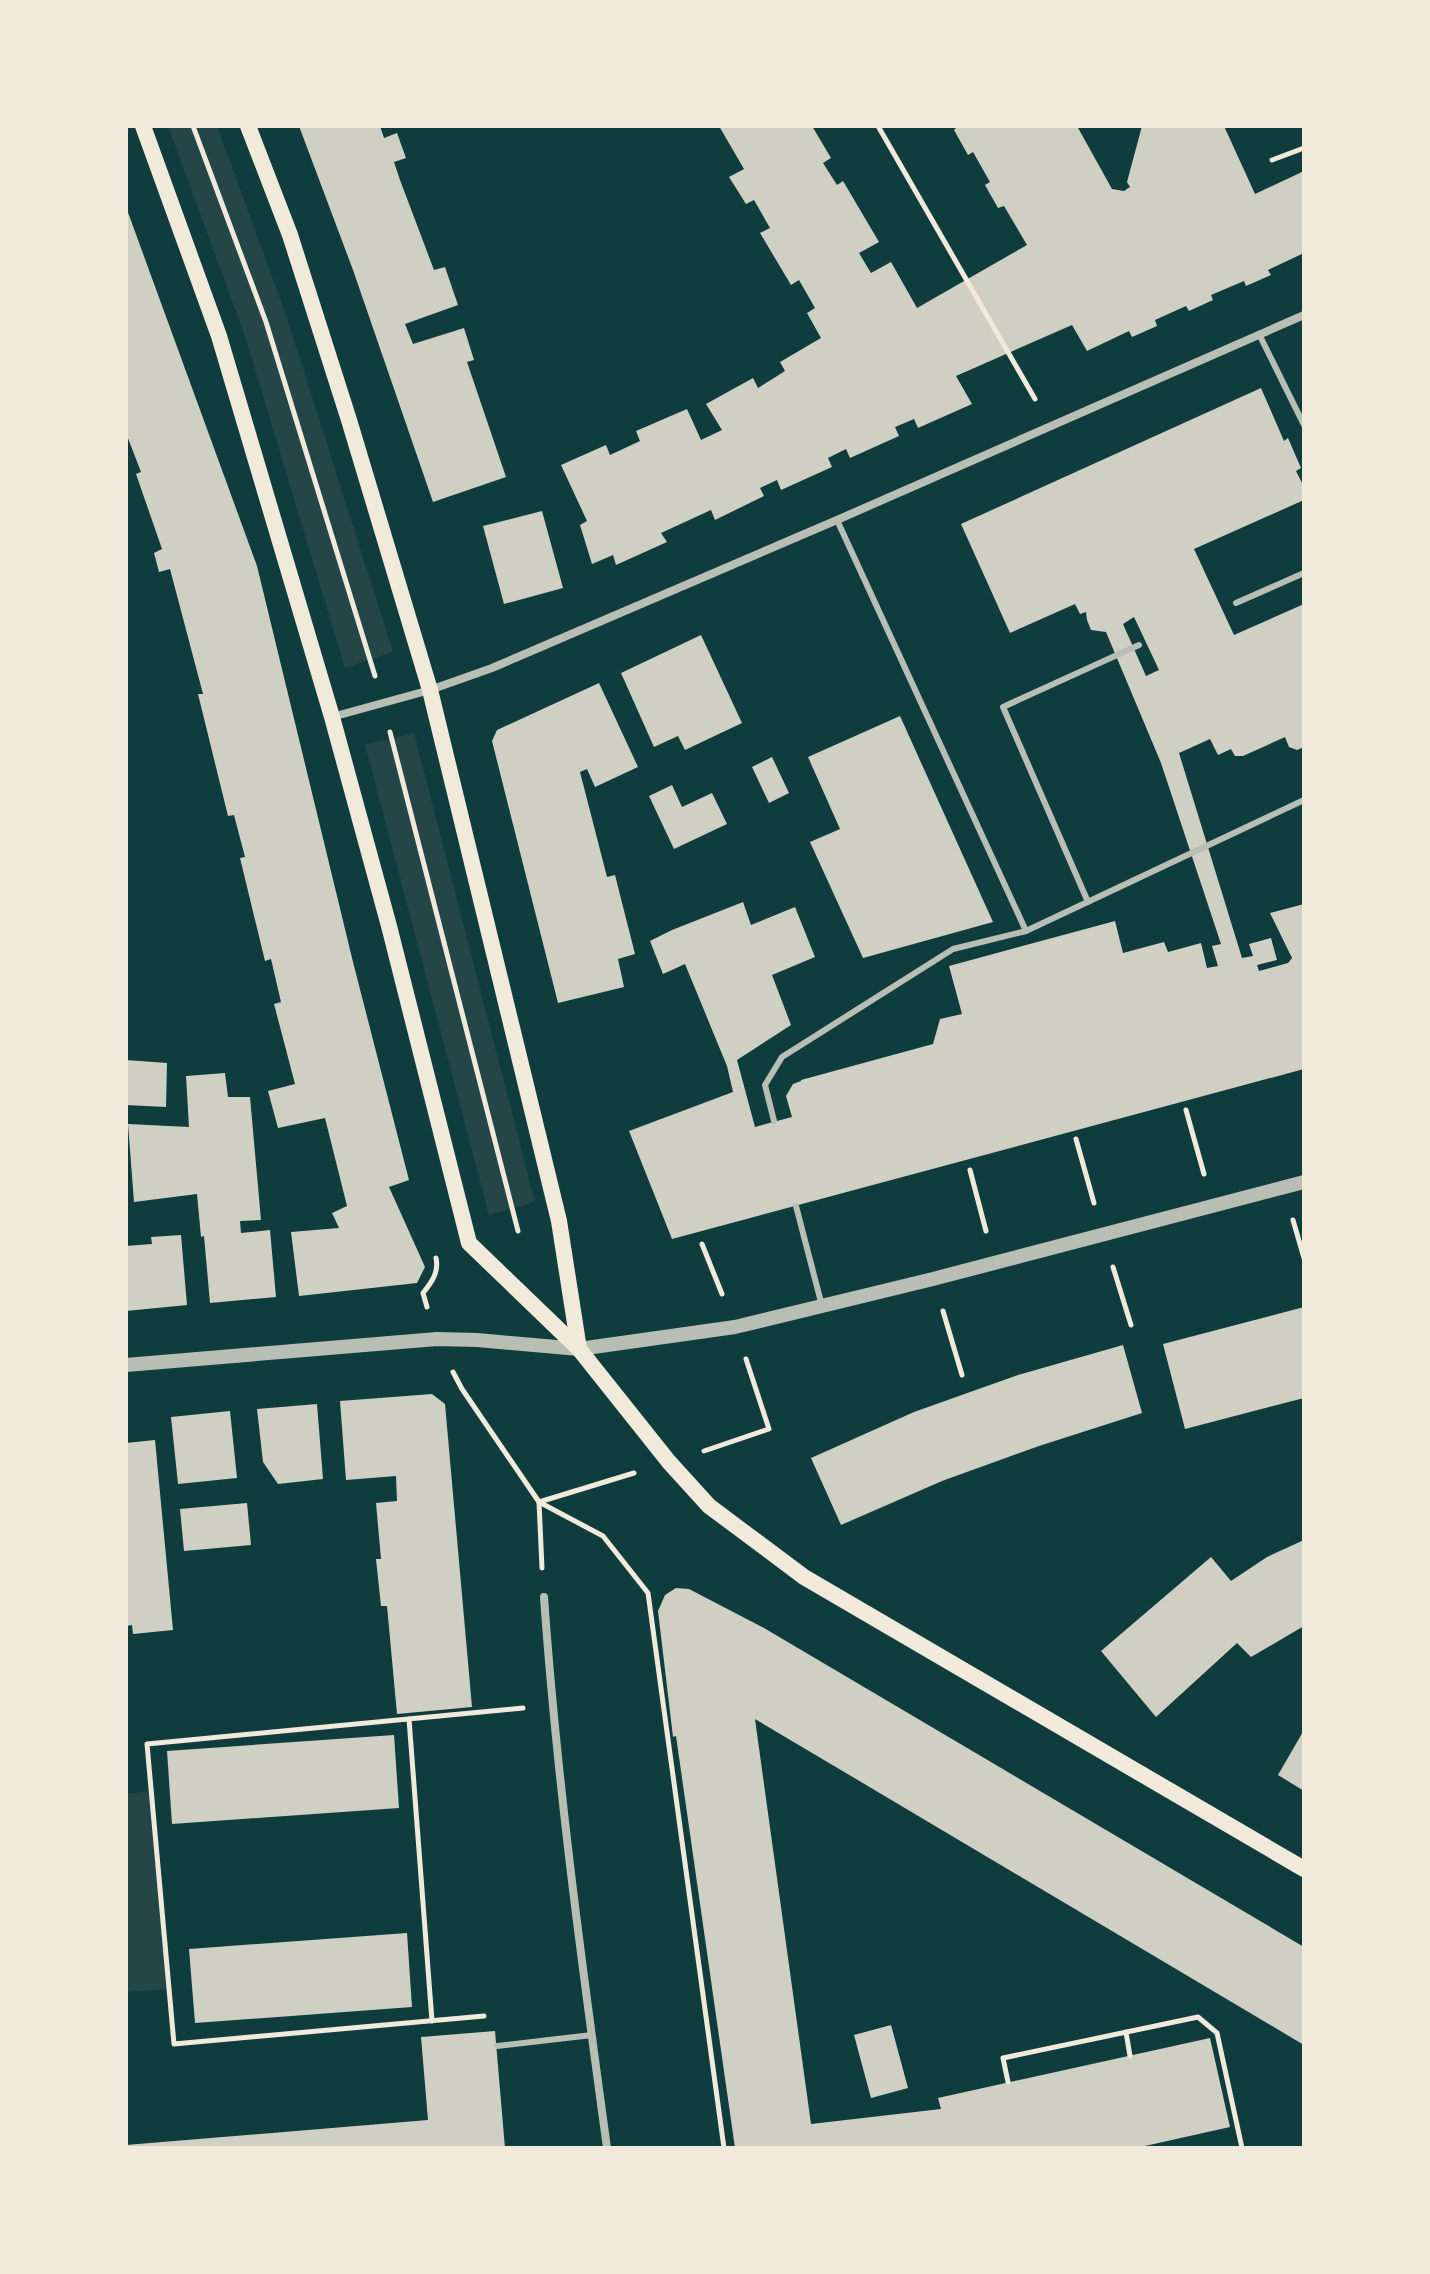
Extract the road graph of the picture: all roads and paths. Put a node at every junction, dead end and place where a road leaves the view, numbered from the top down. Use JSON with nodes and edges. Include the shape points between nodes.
{"nodes":[{"id":1,"x":143,"y":126,"type":"edge"},
{"id":2,"x":248,"y":126,"type":"edge"},
{"id":3,"x":878,"y":126,"type":"edge"},
{"id":4,"x":1304,"y":148,"type":"edge"},
{"id":5,"x":1272,"y":160,"type":"dead end"},
{"id":6,"x":1304,"y":315,"type":"edge"},
{"id":7,"x":1259,"y":334,"type":"junction"},
{"id":8,"x":1304,"y":425,"type":"edge"},
{"id":9,"x":1051,"y":426,"type":"junction"},
{"id":10,"x":837,"y":520,"type":"junction"},
{"id":11,"x":1304,"y":573,"type":"edge"},
{"id":12,"x":1236,"y":603,"type":"dead end"},
{"id":13,"x":1139,"y":645,"type":"dead end"},
{"id":14,"x":430,"y":690,"type":"junction"},
{"id":15,"x":332,"y":717,"type":"junction"},
{"id":16,"x":1304,"y":800,"type":"edge"},
{"id":17,"x":1088,"y":902,"type":"junction"},
{"id":18,"x":1026,"y":931,"type":"junction"},
{"id":19,"x":1186,"y":1110,"type":"dead end"},
{"id":20,"x":774,"y":1121,"type":"dead end"},
{"id":21,"x":970,"y":1170,"type":"dead end"},
{"id":22,"x":1304,"y":1182,"type":"edge"},
{"id":23,"x":796,"y":1206,"type":"dead end"},
{"id":24,"x":1212,"y":1206,"type":"junction"},
{"id":25,"x":702,"y":1244,"type":"dead end"},
{"id":26,"x":995,"y":1263,"type":"junction"},
{"id":27,"x":933,"y":1279,"type":"junction"},
{"id":28,"x":822,"y":1306,"type":"junction"},
{"id":29,"x":735,"y":1327,"type":"junction"},
{"id":30,"x":437,"y":1339,"type":"junction"},
{"id":31,"x":579,"y":1349,"type":"junction"},
{"id":32,"x":126,"y":1365,"type":"edge"},
{"id":33,"x":962,"y":1375,"type":"dead end"},
{"id":34,"x":669,"y":1462,"type":"junction"},
{"id":35,"x":539,"y":1502,"type":"junction"},
{"id":36,"x":544,"y":1597,"type":"joint"},
{"id":37,"x":551,"y":1705,"type":"junction"},
{"id":38,"x":409,"y":1719,"type":"junction"},
{"id":39,"x":1304,"y":1869,"type":"edge"},
{"id":40,"x":494,"y":2015,"type":"dead end"},
{"id":41,"x":432,"y":2021,"type":"junction"},
{"id":42,"x":1126,"y":2032,"type":"junction"},
{"id":43,"x":592,"y":2035,"type":"junction"},
{"id":44,"x":497,"y":2046,"type":"dead end"},
{"id":45,"x":1130,"y":2056,"type":"dead end"},
{"id":46,"x":1008,"y":2082,"type":"dead end"},
{"id":47,"x":607,"y":2148,"type":"edge"},
{"id":48,"x":724,"y":2148,"type":"edge"},
{"id":49,"x":1242,"y":2148,"type":"edge"}],
"edges":[{"from":1,"to":15,"type":"main road","via":[[219,336]]},
{"from":2,"to":14,"type":"main road","via":[[295,249]]},
{"from":3,"to":9,"type":"path"},
{"from":4,"to":5,"type":"path"},
{"from":6,"to":7,"type":"street"},
{"from":7,"to":8,"type":"lane"},
{"from":7,"to":9,"type":"street"},
{"from":9,"to":10,"type":"street"},
{"from":10,"to":14,"type":"street"},
{"from":10,"to":18,"type":"lane"},
{"from":11,"to":12,"type":"lane"},
{"from":13,"to":17,"type":"lane","via":[[1003,707]]},
{"from":14,"to":15,"type":"street"},
{"from":14,"to":31,"type":"main road","via":[[559,1221]]},
{"from":15,"to":31,"type":"main road","via":[[469,1243]]},
{"from":16,"to":17,"type":"lane"},
{"from":17,"to":18,"type":"lane"},
{"from":18,"to":20,"type":"lane","via":[[953,949],[782,1057],[765,1085]]},
{"from":19,"to":24,"type":"path"},
{"from":21,"to":26,"type":"path"},
{"from":22,"to":24,"type":"street"},
{"from":23,"to":28,"type":"lane"},
{"from":24,"to":26,"type":"street"},
{"from":25,"to":29,"type":"path"},
{"from":26,"to":27,"type":"street"},
{"from":27,"to":28,"type":"street"},
{"from":27,"to":33,"type":"path"},
{"from":28,"to":29,"type":"street"},
{"from":29,"to":31,"type":"street"},
{"from":29,"to":34,"type":"path","via":[[769,1429]]},
{"from":30,"to":31,"type":"street"},
{"from":30,"to":32,"type":"street"},
{"from":30,"to":35,"type":"path","via":[[462,1389]]},
{"from":31,"to":34,"type":"main road"},
{"from":34,"to":35,"type":"path"},
{"from":34,"to":39,"type":"main road","via":[[709,1506],[804,1577]]},
{"from":35,"to":36,"type":"path"},
{"from":35,"to":48,"type":"path","via":[[603,1536],[648,1593]]},
{"from":36,"to":37,"type":"street"},
{"from":37,"to":38,"type":"path"},
{"from":37,"to":43,"type":"street"},
{"from":38,"to":41,"type":"path"},
{"from":38,"to":41,"type":"path","via":[[147,1744],[174,2044]]},
{"from":40,"to":41,"type":"path"},
{"from":42,"to":45,"type":"path"},
{"from":42,"to":46,"type":"path","via":[[1003,2058]]},
{"from":42,"to":49,"type":"path","via":[[1198,2017],[1217,2033]]},
{"from":43,"to":44,"type":"lane"},
{"from":43,"to":47,"type":"street"}]}
